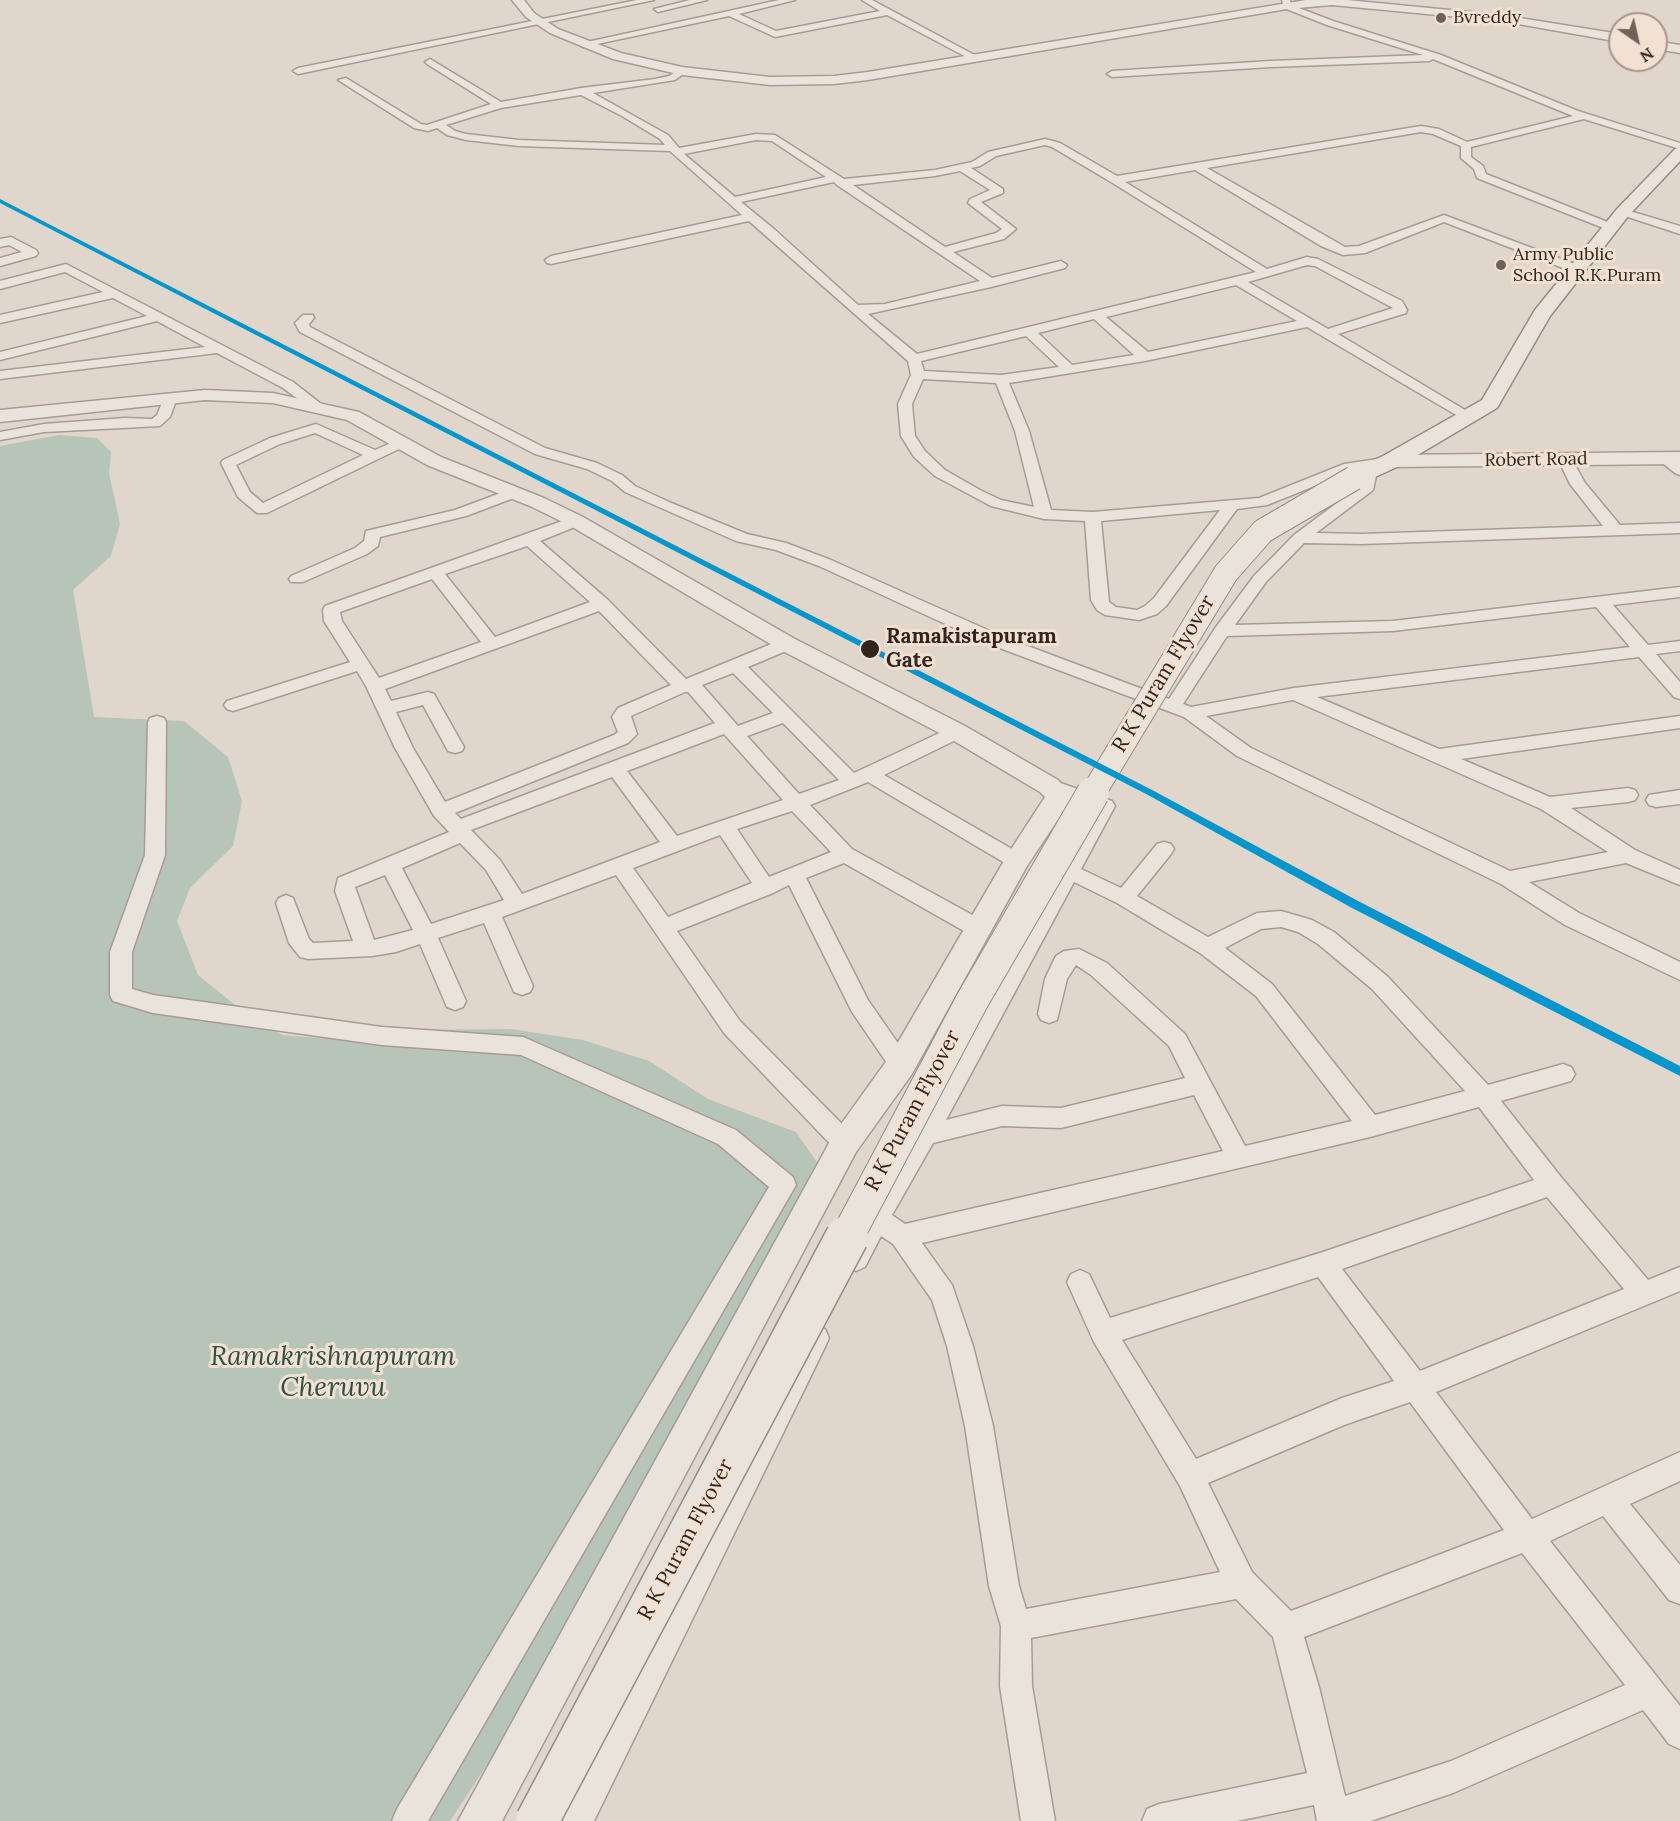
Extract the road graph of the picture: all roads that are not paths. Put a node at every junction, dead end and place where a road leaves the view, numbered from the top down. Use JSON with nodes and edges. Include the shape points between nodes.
{"nodes":[{"id":1,"x":518,"y":0,"type":"edge"},
{"id":2,"x":703,"y":0,"type":"edge"},
{"id":3,"x":791,"y":0,"type":"edge"},
{"id":4,"x":866,"y":0,"type":"edge"},
{"id":5,"x":1311,"y":0,"type":"edge"},
{"id":6,"x":645,"y":1,"type":"edge"},
{"id":7,"x":744,"y":1,"type":"edge"},
{"id":8,"x":1331,"y":2,"type":"junction"},
{"id":9,"x":1287,"y":3,"type":"edge"},
{"id":10,"x":756,"y":7,"type":"junction"},
{"id":11,"x":658,"y":9,"type":"junction"},
{"id":12,"x":889,"y":12,"type":"junction"},
{"id":13,"x":727,"y":13,"type":"junction"},
{"id":14,"x":676,"y":15,"type":"junction"},
{"id":15,"x":541,"y":22,"type":"junction"},
{"id":16,"x":1608,"y":36,"type":"edge"},
{"id":17,"x":583,"y":44,"type":"junction"},
{"id":18,"x":1438,"y":57,"type":"junction"},
{"id":19,"x":975,"y":58,"type":"junction"},
{"id":20,"x":430,"y":62,"type":"dead end"},
{"id":21,"x":298,"y":71,"type":"dead end"},
{"id":22,"x":682,"y":71,"type":"junction"},
{"id":23,"x":1112,"y":74,"type":"dead end"},
{"id":24,"x":344,"y":80,"type":"dead end"},
{"id":25,"x":581,"y":91,"type":"junction"},
{"id":26,"x":499,"y":105,"type":"junction"},
{"id":27,"x":1585,"y":116,"type":"junction"},
{"id":28,"x":438,"y":124,"type":"junction"},
{"id":29,"x":1466,"y":145,"type":"junction"},
{"id":30,"x":1680,"y":146,"type":"edge"},
{"id":31,"x":674,"y":150,"type":"junction"},
{"id":32,"x":1680,"y":152,"type":"edge"},
{"id":33,"x":1196,"y":166,"type":"junction"},
{"id":34,"x":961,"y":168,"type":"junction"},
{"id":35,"x":1115,"y":180,"type":"junction"},
{"id":36,"x":837,"y":181,"type":"junction"},
{"id":37,"x":732,"y":201,"type":"junction"},
{"id":38,"x":1623,"y":212,"type":"junction"},
{"id":39,"x":751,"y":217,"type":"junction"},
{"id":40,"x":1611,"y":227,"type":"junction"},
{"id":41,"x":1680,"y":230,"type":"edge"},
{"id":42,"x":0,"y":243,"type":"edge"},
{"id":43,"x":943,"y":251,"type":"junction"},
{"id":44,"x":551,"y":260,"type":"dead end"},
{"id":45,"x":0,"y":262,"type":"edge"},
{"id":46,"x":1061,"y":265,"type":"dead end"},
{"id":47,"x":1576,"y":269,"type":"junction"},
{"id":48,"x":1266,"y":273,"type":"junction"},
{"id":49,"x":1238,"y":281,"type":"junction"},
{"id":50,"x":991,"y":283,"type":"junction"},
{"id":51,"x":0,"y":285,"type":"edge"},
{"id":52,"x":112,"y":294,"type":"junction"},
{"id":53,"x":854,"y":309,"type":"junction"},
{"id":54,"x":1098,"y":316,"type":"junction"},
{"id":55,"x":157,"y":317,"type":"junction"},
{"id":56,"x":308,"y":318,"type":"dead end"},
{"id":57,"x":0,"y":319,"type":"edge"},
{"id":58,"x":1308,"y":323,"type":"junction"},
{"id":59,"x":1028,"y":332,"type":"junction"},
{"id":60,"x":1328,"y":333,"type":"junction"},
{"id":61,"x":218,"y":349,"type":"junction"},
{"id":62,"x":0,"y":356,"type":"edge"},
{"id":63,"x":1145,"y":357,"type":"junction"},
{"id":64,"x":914,"y":359,"type":"junction"},
{"id":65,"x":1070,"y":370,"type":"junction"},
{"id":66,"x":0,"y":375,"type":"edge"},
{"id":67,"x":918,"y":375,"type":"junction"},
{"id":68,"x":1001,"y":379,"type":"junction"},
{"id":69,"x":170,"y":398,"type":"junction"},
{"id":70,"x":318,"y":407,"type":"junction"},
{"id":71,"x":0,"y":416,"type":"edge"},
{"id":72,"x":1468,"y":416,"type":"junction"},
{"id":73,"x":0,"y":436,"type":"edge"},
{"id":74,"x":400,"y":443,"type":"junction"},
{"id":75,"x":375,"y":455,"type":"junction"},
{"id":76,"x":1565,"y":459,"type":"junction"},
{"id":77,"x":1675,"y":462,"type":"edge"},
{"id":78,"x":1372,"y":469,"type":"junction"},
{"id":79,"x":514,"y":493,"type":"junction"},
{"id":80,"x":1232,"y":505,"type":"junction"},
{"id":81,"x":1044,"y":514,"type":"junction"},
{"id":82,"x":1093,"y":517,"type":"junction"},
{"id":83,"x":576,"y":521,"type":"junction"},
{"id":84,"x":1680,"y":528,"type":"edge"},
{"id":85,"x":1615,"y":530,"type":"junction"},
{"id":86,"x":1300,"y":538,"type":"junction"},
{"id":87,"x":529,"y":540,"type":"junction"},
{"id":88,"x":435,"y":572,"type":"junction"},
{"id":89,"x":297,"y":579,"type":"dead end"},
{"id":90,"x":1680,"y":592,"type":"edge"},
{"id":91,"x":1601,"y":602,"type":"junction"},
{"id":92,"x":602,"y":604,"type":"junction"},
{"id":93,"x":1222,"y":632,"type":"junction"},
{"id":94,"x":787,"y":644,"type":"junction"},
{"id":95,"x":493,"y":645,"type":"junction"},
{"id":96,"x":1680,"y":646,"type":"edge"},
{"id":97,"x":1642,"y":650,"type":"junction"},
{"id":98,"x":361,"y":664,"type":"junction"},
{"id":99,"x":735,"y":665,"type":"junction"},
{"id":100,"x":375,"y":686,"type":"junction"},
{"id":101,"x":687,"y":686,"type":"junction"},
{"id":102,"x":1680,"y":693,"type":"edge"},
{"id":103,"x":1294,"y":694,"type":"junction"},
{"id":104,"x":233,"y":705,"type":"dead end"},
{"id":105,"x":385,"y":709,"type":"junction"},
{"id":106,"x":1182,"y":709,"type":"junction"},
{"id":107,"x":786,"y":714,"type":"junction"},
{"id":108,"x":158,"y":722,"type":"dead end"},
{"id":109,"x":1680,"y":722,"type":"edge"},
{"id":110,"x":733,"y":730,"type":"junction"},
{"id":111,"x":957,"y":732,"type":"junction"},
{"id":112,"x":455,"y":747,"type":"dead end"},
{"id":113,"x":1437,"y":756,"type":"junction"},
{"id":114,"x":616,"y":769,"type":"junction"},
{"id":115,"x":860,"y":778,"type":"junction"},
{"id":116,"x":1049,"y":786,"type":"junction"},
{"id":117,"x":1628,"y":795,"type":"dead end"},
{"id":118,"x":1680,"y":797,"type":"edge"},
{"id":119,"x":1656,"y":800,"type":"dead end"},
{"id":120,"x":796,"y":803,"type":"junction"},
{"id":121,"x":1548,"y":804,"type":"junction"},
{"id":122,"x":441,"y":810,"type":"junction"},
{"id":123,"x":724,"y":826,"type":"junction"},
{"id":124,"x":460,"y":831,"type":"junction"},
{"id":125,"x":673,"y":845,"type":"junction"},
{"id":126,"x":1164,"y":849,"type":"dead end"},
{"id":127,"x":845,"y":854,"type":"junction"},
{"id":128,"x":1628,"y":855,"type":"junction"},
{"id":129,"x":1017,"y":861,"type":"junction"},
{"id":130,"x":389,"y":863,"type":"junction"},
{"id":131,"x":620,"y":865,"type":"junction"},
{"id":132,"x":1068,"y":871,"type":"junction"},
{"id":133,"x":794,"y":874,"type":"junction"},
{"id":134,"x":1680,"y":878,"type":"edge"},
{"id":135,"x":1508,"y":879,"type":"junction"},
{"id":136,"x":766,"y":888,"type":"junction"},
{"id":137,"x":1124,"y":898,"type":"junction"},
{"id":138,"x":286,"y":903,"type":"dead end"},
{"id":139,"x":517,"y":904,"type":"junction"},
{"id":140,"x":490,"y":913,"type":"junction"},
{"id":141,"x":665,"y":927,"type":"junction"},
{"id":142,"x":979,"y":928,"type":"junction"},
{"id":143,"x":426,"y":934,"type":"junction"},
{"id":144,"x":1208,"y":947,"type":"junction"},
{"id":145,"x":366,"y":948,"type":"junction"},
{"id":146,"x":1678,"y":967,"type":"edge"},
{"id":147,"x":522,"y":986,"type":"dead end"},
{"id":148,"x":455,"y":1001,"type":"dead end"},
{"id":149,"x":1048,"y":1014,"type":"dead end"},
{"id":150,"x":901,"y":1065,"type":"junction"},
{"id":151,"x":1563,"y":1074,"type":"dead end"},
{"id":152,"x":1200,"y":1084,"type":"junction"},
{"id":153,"x":1484,"y":1096,"type":"junction"},
{"id":154,"x":1370,"y":1127,"type":"junction"},
{"id":155,"x":925,"y":1135,"type":"junction"},
{"id":156,"x":845,"y":1143,"type":"junction"},
{"id":157,"x":1239,"y":1158,"type":"junction"},
{"id":158,"x":784,"y":1185,"type":"junction"},
{"id":159,"x":1552,"y":1185,"type":"junction"},
{"id":160,"x":813,"y":1201,"type":"junction"},
{"id":161,"x":876,"y":1218,"type":"junction"},
{"id":162,"x":902,"y":1236,"type":"junction"},
{"id":163,"x":1323,"y":1264,"type":"junction"},
{"id":164,"x":1680,"y":1279,"type":"edge"},
{"id":165,"x":1080,"y":1282,"type":"dead end"},
{"id":166,"x":1645,"y":1295,"type":"junction"},
{"id":167,"x":1103,"y":1333,"type":"junction"},
{"id":168,"x":1414,"y":1387,"type":"junction"},
{"id":169,"x":1680,"y":1466,"type":"edge"},
{"id":170,"x":1190,"y":1476,"type":"junction"},
{"id":171,"x":1608,"y":1499,"type":"junction"},
{"id":172,"x":1527,"y":1536,"type":"junction"},
{"id":173,"x":1241,"y":1583,"type":"junction"},
{"id":174,"x":1680,"y":1589,"type":"edge"},
{"id":175,"x":1016,"y":1626,"type":"junction"},
{"id":176,"x":1286,"y":1629,"type":"junction"},
{"id":177,"x":1649,"y":1691,"type":"junction"},
{"id":178,"x":1680,"y":1732,"type":"edge"},
{"id":179,"x":1324,"y":1786,"type":"junction"},
{"id":180,"x":1333,"y":1819,"type":"edge"},
{"id":181,"x":409,"y":1821,"type":"edge"},
{"id":182,"x":479,"y":1821,"type":"edge"},
{"id":183,"x":537,"y":1821,"type":"edge"},
{"id":184,"x":576,"y":1821,"type":"edge"},
{"id":185,"x":1038,"y":1821,"type":"edge"},
{"id":186,"x":1159,"y":1821,"type":"edge"}],
"edges":[{"from":1,"to":15,"type":"street"},
{"from":2,"to":11,"type":"street"},
{"from":3,"to":10,"type":"street"},
{"from":4,"to":12,"type":"street"},
{"from":5,"to":8,"type":"street"},
{"from":6,"to":11,"type":"street"},
{"from":6,"to":15,"type":"street"},
{"from":7,"to":10,"type":"street"},
{"from":7,"to":14,"type":"street"},
{"from":8,"to":9,"type":"street"},
{"from":8,"to":16,"type":"street","via":[[1501,18]]},
{"from":9,"to":18,"type":"street","via":[[1330,23]]},
{"from":9,"to":19,"type":"street"},
{"from":10,"to":13,"type":"street"},
{"from":11,"to":14,"type":"street"},
{"from":12,"to":13,"type":"street","via":[[775,34]]},
{"from":12,"to":19,"type":"street"},
{"from":13,"to":14,"type":"street"},
{"from":13,"to":17,"type":"street"},
{"from":15,"to":17,"type":"street"},
{"from":15,"to":21,"type":"street"},
{"from":17,"to":22,"type":"street"},
{"from":18,"to":23,"type":"street"},
{"from":18,"to":27,"type":"street"},
{"from":19,"to":22,"type":"street","via":[[834,80],[770,81]]},
{"from":20,"to":26,"type":"street"},
{"from":22,"to":25,"type":"street","via":[[665,80]]},
{"from":24,"to":28,"type":"street","via":[[418,126]]},
{"from":25,"to":26,"type":"street"},
{"from":25,"to":31,"type":"street","via":[[651,128]]},
{"from":26,"to":28,"type":"street"},
{"from":27,"to":29,"type":"street"},
{"from":27,"to":30,"type":"street"},
{"from":28,"to":31,"type":"street","via":[[451,133],[489,141]]},
{"from":29,"to":33,"type":"street","via":[[1421,129]]},
{"from":29,"to":40,"type":"street","via":[[1466,158],[1479,168],[1481,176]]},
{"from":31,"to":36,"type":"street","via":[[768,136]]},
{"from":31,"to":37,"type":"street"},
{"from":32,"to":38,"type":"main road","name":"R K Puram Flyover"},
{"from":33,"to":35,"type":"street"},
{"from":33,"to":47,"type":"street","via":[[1343,251],[1361,250],[1447,218]]},
{"from":34,"to":35,"type":"street","via":[[992,154],[1046,142]]},
{"from":34,"to":36,"type":"street","via":[[907,177]]},
{"from":34,"to":43,"type":"street","via":[[999,191],[974,203],[1010,229],[1000,236]]},
{"from":35,"to":48,"type":"street"},
{"from":36,"to":37,"type":"street"},
{"from":36,"to":43,"type":"street"},
{"from":37,"to":39,"type":"street"},
{"from":38,"to":40,"type":"main road","name":"R K Puram Flyover"},
{"from":38,"to":41,"type":"street"},
{"from":39,"to":44,"type":"street"},
{"from":39,"to":53,"type":"street"},
{"from":40,"to":47,"type":"main road","name":"R K Puram Flyover"},
{"from":42,"to":45,"type":"street","via":[[11,241],[32,252]]},
{"from":43,"to":50,"type":"street"},
{"from":46,"to":50,"type":"street"},
{"from":47,"to":72,"type":"main road","name":"R K Puram Flyover","via":[[1542,314],[1490,404]]},
{"from":48,"to":49,"type":"street"},
{"from":48,"to":60,"type":"street","via":[[1302,262],[1318,263],[1397,304],[1401,310]]},
{"from":49,"to":54,"type":"street"},
{"from":49,"to":58,"type":"street"},
{"from":50,"to":53,"type":"street","via":[[875,310]]},
{"from":51,"to":52,"type":"street","via":[[66,268]]},
{"from":52,"to":55,"type":"street"},
{"from":52,"to":57,"type":"street"},
{"from":53,"to":64,"type":"street"},
{"from":54,"to":59,"type":"street"},
{"from":54,"to":63,"type":"street"},
{"from":55,"to":61,"type":"street"},
{"from":55,"to":62,"type":"street"},
{"from":56,"to":106,"type":"street","via":[[302,323],[305,329],[540,451],[592,466],[656,501],[742,538],[780,546],[825,563],[995,640]]},
{"from":58,"to":60,"type":"street"},
{"from":58,"to":63,"type":"street"},
{"from":59,"to":64,"type":"street"},
{"from":59,"to":65,"type":"street"},
{"from":60,"to":72,"type":"street"},
{"from":61,"to":66,"type":"street"},
{"from":61,"to":70,"type":"street","via":[[288,385]]},
{"from":63,"to":65,"type":"street"},
{"from":64,"to":67,"type":"street"},
{"from":65,"to":68,"type":"street"},
{"from":67,"to":68,"type":"street"},
{"from":67,"to":81,"type":"street","via":[[905,404],[908,436],[919,454],[940,473],[975,493],[996,503]]},
{"from":68,"to":81,"type":"street","via":[[1022,431]]},
{"from":69,"to":70,"type":"street","via":[[273,398]]},
{"from":69,"to":71,"type":"street"},
{"from":69,"to":73,"type":"street","via":[[163,417],[155,423],[44,428]]},
{"from":70,"to":74,"type":"street","via":[[353,416]]},
{"from":72,"to":78,"type":"main road","name":"R K Puram Flyover"},
{"from":74,"to":75,"type":"street"},
{"from":74,"to":79,"type":"street"},
{"from":75,"to":75,"type":"street","via":[[262,510],[243,494],[228,463],[274,441],[316,428]]},
{"from":76,"to":77,"type":"street","name":"Robert Road"},
{"from":76,"to":78,"type":"street","name":"Robert Road"},
{"from":76,"to":85,"type":"street","via":[[1578,484]]},
{"from":78,"to":80,"type":"street","via":[[1349,466],[1262,502]]},
{"from":78,"to":86,"type":"street","via":[[1368,488]]},
{"from":78,"to":183,"type":"main road","name":"R K Puram Flyover","bridge":true,"via":[[1263,531],[1226,573],[1137,717],[972,1001]]},
{"from":79,"to":83,"type":"street"},
{"from":79,"to":89,"type":"street","via":[[460,513],[372,534],[372,543],[361,551]]},
{"from":80,"to":82,"type":"street"},
{"from":80,"to":82,"type":"street","via":[[1160,602],[1139,615],[1111,611],[1100,600]]},
{"from":81,"to":82,"type":"street"},
{"from":83,"to":87,"type":"street"},
{"from":83,"to":94,"type":"street"},
{"from":84,"to":85,"type":"street"},
{"from":85,"to":86,"type":"street"},
{"from":86,"to":93,"type":"street","via":[[1260,579]]},
{"from":87,"to":88,"type":"street"},
{"from":87,"to":92,"type":"street"},
{"from":88,"to":95,"type":"street"},
{"from":88,"to":98,"type":"street","via":[[331,610],[333,621]]},
{"from":90,"to":91,"type":"street"},
{"from":91,"to":93,"type":"street","via":[[1393,626]]},
{"from":91,"to":97,"type":"street"},
{"from":92,"to":95,"type":"street"},
{"from":92,"to":101,"type":"street"},
{"from":93,"to":106,"type":"street"},
{"from":94,"to":99,"type":"street"},
{"from":94,"to":111,"type":"street"},
{"from":95,"to":100,"type":"street"},
{"from":96,"to":97,"type":"street"},
{"from":97,"to":102,"type":"street"},
{"from":97,"to":103,"type":"street"},
{"from":98,"to":100,"type":"street"},
{"from":98,"to":104,"type":"street"},
{"from":99,"to":101,"type":"street"},
{"from":99,"to":107,"type":"street"},
{"from":100,"to":105,"type":"street"},
{"from":101,"to":110,"type":"street"},
{"from":101,"to":122,"type":"street","via":[[624,712],[621,717],[628,734],[621,739]]},
{"from":103,"to":106,"type":"street"},
{"from":103,"to":113,"type":"street"},
{"from":105,"to":112,"type":"street","via":[[428,698]]},
{"from":105,"to":122,"type":"street"},
{"from":106,"to":135,"type":"street","via":[[1244,752]]},
{"from":107,"to":110,"type":"street"},
{"from":107,"to":115,"type":"street"},
{"from":108,"to":158,"type":"street","via":[[155,855],[121,952],[121,995],[153,1004],[382,1036],[523,1046],[727,1137]]},
{"from":109,"to":113,"type":"street"},
{"from":110,"to":114,"type":"street"},
{"from":110,"to":120,"type":"street"},
{"from":111,"to":115,"type":"street"},
{"from":111,"to":116,"type":"street"},
{"from":113,"to":121,"type":"street"},
{"from":114,"to":124,"type":"street"},
{"from":114,"to":125,"type":"street"},
{"from":115,"to":120,"type":"street"},
{"from":115,"to":129,"type":"street"},
{"from":116,"to":129,"type":"street","via":[[1058,800]]},
{"from":116,"to":132,"type":"street","via":[[1105,806]]},
{"from":117,"to":121,"type":"street"},
{"from":118,"to":119,"type":"street"},
{"from":120,"to":123,"type":"street"},
{"from":120,"to":127,"type":"street"},
{"from":121,"to":128,"type":"street"},
{"from":122,"to":124,"type":"street"},
{"from":123,"to":125,"type":"street"},
{"from":123,"to":136,"type":"street"},
{"from":124,"to":130,"type":"street"},
{"from":124,"to":139,"type":"street","via":[[493,865]]},
{"from":125,"to":131,"type":"street"},
{"from":126,"to":137,"type":"street"},
{"from":127,"to":133,"type":"street"},
{"from":127,"to":142,"type":"street"},
{"from":128,"to":134,"type":"street"},
{"from":128,"to":135,"type":"street"},
{"from":129,"to":142,"type":"street"},
{"from":130,"to":143,"type":"street"},
{"from":130,"to":145,"type":"street","via":[[351,879],[344,886]]},
{"from":131,"to":139,"type":"street"},
{"from":131,"to":141,"type":"street"},
{"from":132,"to":137,"type":"street"},
{"from":132,"to":155,"type":"street"},
{"from":133,"to":136,"type":"street"},
{"from":133,"to":150,"type":"street","via":[[860,1006]]},
{"from":135,"to":146,"type":"street","via":[[1572,919]]},
{"from":136,"to":141,"type":"street"},
{"from":137,"to":144,"type":"street"},
{"from":138,"to":145,"type":"street","via":[[300,943],[308,951]]},
{"from":139,"to":140,"type":"street"},
{"from":140,"to":143,"type":"street"},
{"from":140,"to":147,"type":"street"},
{"from":141,"to":156,"type":"street","via":[[732,1027]]},
{"from":142,"to":150,"type":"street"},
{"from":143,"to":145,"type":"street"},
{"from":143,"to":148,"type":"street"},
{"from":144,"to":153,"type":"street","via":[[1257,921],[1281,919],[1305,926],[1326,938],[1380,983]]},
{"from":144,"to":154,"type":"street","via":[[1264,990]]},
{"from":149,"to":152,"type":"street","via":[[1064,962],[1072,957],[1089,961],[1167,1029]]},
{"from":150,"to":156,"type":"street"},
{"from":151,"to":153,"type":"street"},
{"from":152,"to":155,"type":"street","via":[[1061,1118],[1002,1116]]},
{"from":152,"to":157,"type":"street"},
{"from":153,"to":154,"type":"street"},
{"from":153,"to":159,"type":"street"},
{"from":154,"to":157,"type":"street"},
{"from":155,"to":161,"type":"street"},
{"from":156,"to":160,"type":"street"},
{"from":157,"to":162,"type":"street"},
{"from":158,"to":160,"type":"street"},
{"from":158,"to":181,"type":"street"},
{"from":159,"to":163,"type":"street"},
{"from":159,"to":166,"type":"street"},
{"from":160,"to":182,"type":"street"},
{"from":161,"to":162,"type":"street"},
{"from":161,"to":184,"type":"street"},
{"from":162,"to":175,"type":"street","via":[[943,1294],[954,1323],[979,1426],[1004,1586]]},
{"from":163,"to":167,"type":"street"},
{"from":163,"to":168,"type":"street"},
{"from":164,"to":166,"type":"street"},
{"from":165,"to":167,"type":"street"},
{"from":166,"to":168,"type":"street"},
{"from":167,"to":170,"type":"street"},
{"from":168,"to":170,"type":"street","via":[[1342,1412]]},
{"from":168,"to":172,"type":"street"},
{"from":169,"to":171,"type":"street"},
{"from":170,"to":173,"type":"street"},
{"from":171,"to":172,"type":"street"},
{"from":171,"to":174,"type":"street"},
{"from":172,"to":176,"type":"street"},
{"from":172,"to":177,"type":"street"},
{"from":173,"to":175,"type":"street"},
{"from":173,"to":176,"type":"street"},
{"from":175,"to":185,"type":"street","via":[[1016,1686]]},
{"from":176,"to":179,"type":"street"},
{"from":177,"to":178,"type":"street"},
{"from":177,"to":180,"type":"street","via":[[1453,1777]]},
{"from":179,"to":180,"type":"street"},
{"from":179,"to":186,"type":"street"}]}
